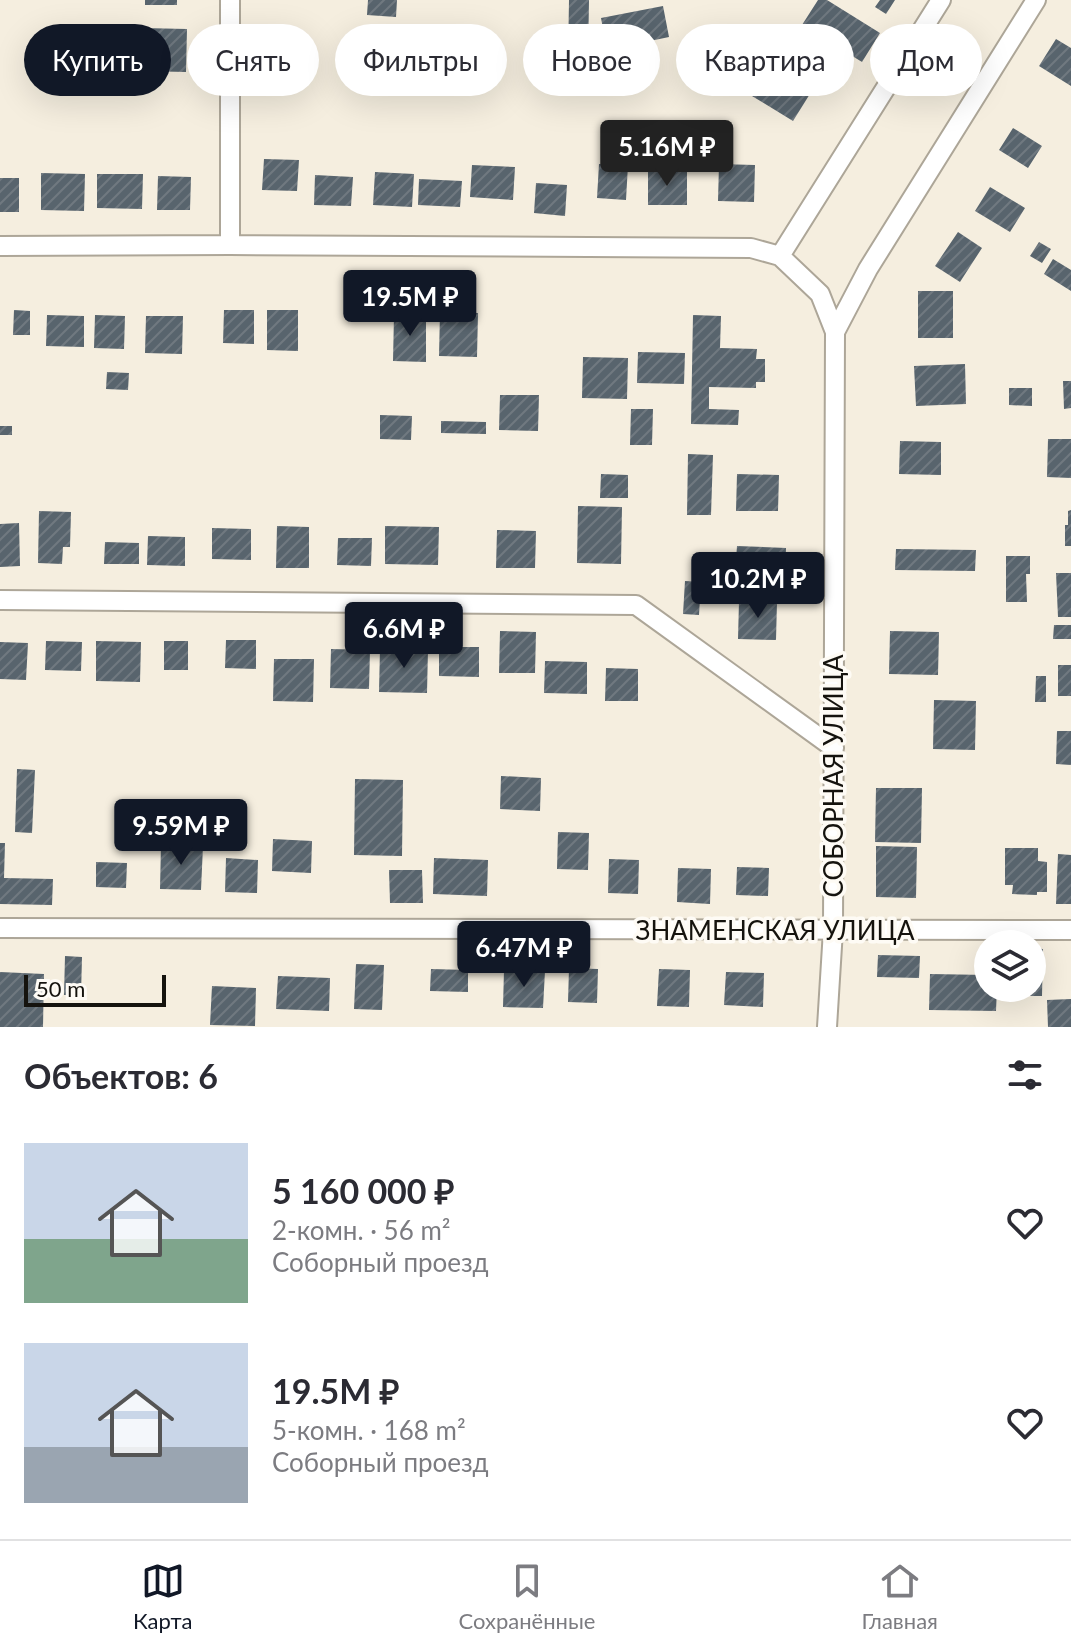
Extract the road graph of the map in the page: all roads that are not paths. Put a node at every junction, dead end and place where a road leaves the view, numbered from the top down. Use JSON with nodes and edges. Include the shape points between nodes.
{"nodes":[{"id":1,"x":230,"y":0,"type":"edge"},
{"id":2,"x":941,"y":0,"type":"edge"},
{"id":3,"x":1036,"y":0,"type":"edge"},
{"id":4,"x":230,"y":245,"type":"junction"},
{"id":5,"x":0,"y":246,"type":"edge"},
{"id":6,"x":780,"y":256,"type":"junction"},
{"id":7,"x":835,"y":332,"type":"junction"},
{"id":8,"x":0,"y":600,"type":"edge"},
{"id":9,"x":834,"y":748,"type":"junction"},
{"id":10,"x":0,"y":928,"type":"edge"},
{"id":11,"x":833,"y":930,"type":"junction"},
{"id":12,"x":1071,"y":930,"type":"edge"},
{"id":13,"x":827,"y":1027,"type":"edge"}],
"edges":[{"from":1,"to":4,"type":"street"},
{"from":2,"to":6,"type":"street"},
{"from":3,"to":7,"type":"street","name":"СОБОРНАЯ УЛИЦА","via":[[868,269]]},
{"from":4,"to":5,"type":"street"},
{"from":4,"to":6,"type":"street","via":[[751,248]]},
{"from":6,"to":7,"type":"street","name":"СОБОРНАЯ УЛИЦА","via":[[820,294]]},
{"from":7,"to":9,"type":"street","name":"СОБОРНАЯ УЛИЦА"},
{"from":8,"to":9,"type":"street","via":[[636,605]]},
{"from":9,"to":11,"type":"street","name":"СОБОРНАЯ УЛИЦА"},
{"from":10,"to":11,"type":"street","name":"ЗНАМЕНСКАЯ УЛИЦА"},
{"from":11,"to":12,"type":"street","name":"ЗНАМЕНСКАЯ УЛИЦА"},
{"from":11,"to":13,"type":"street","name":"СОБОРНАЯ УЛИЦА"}]}
